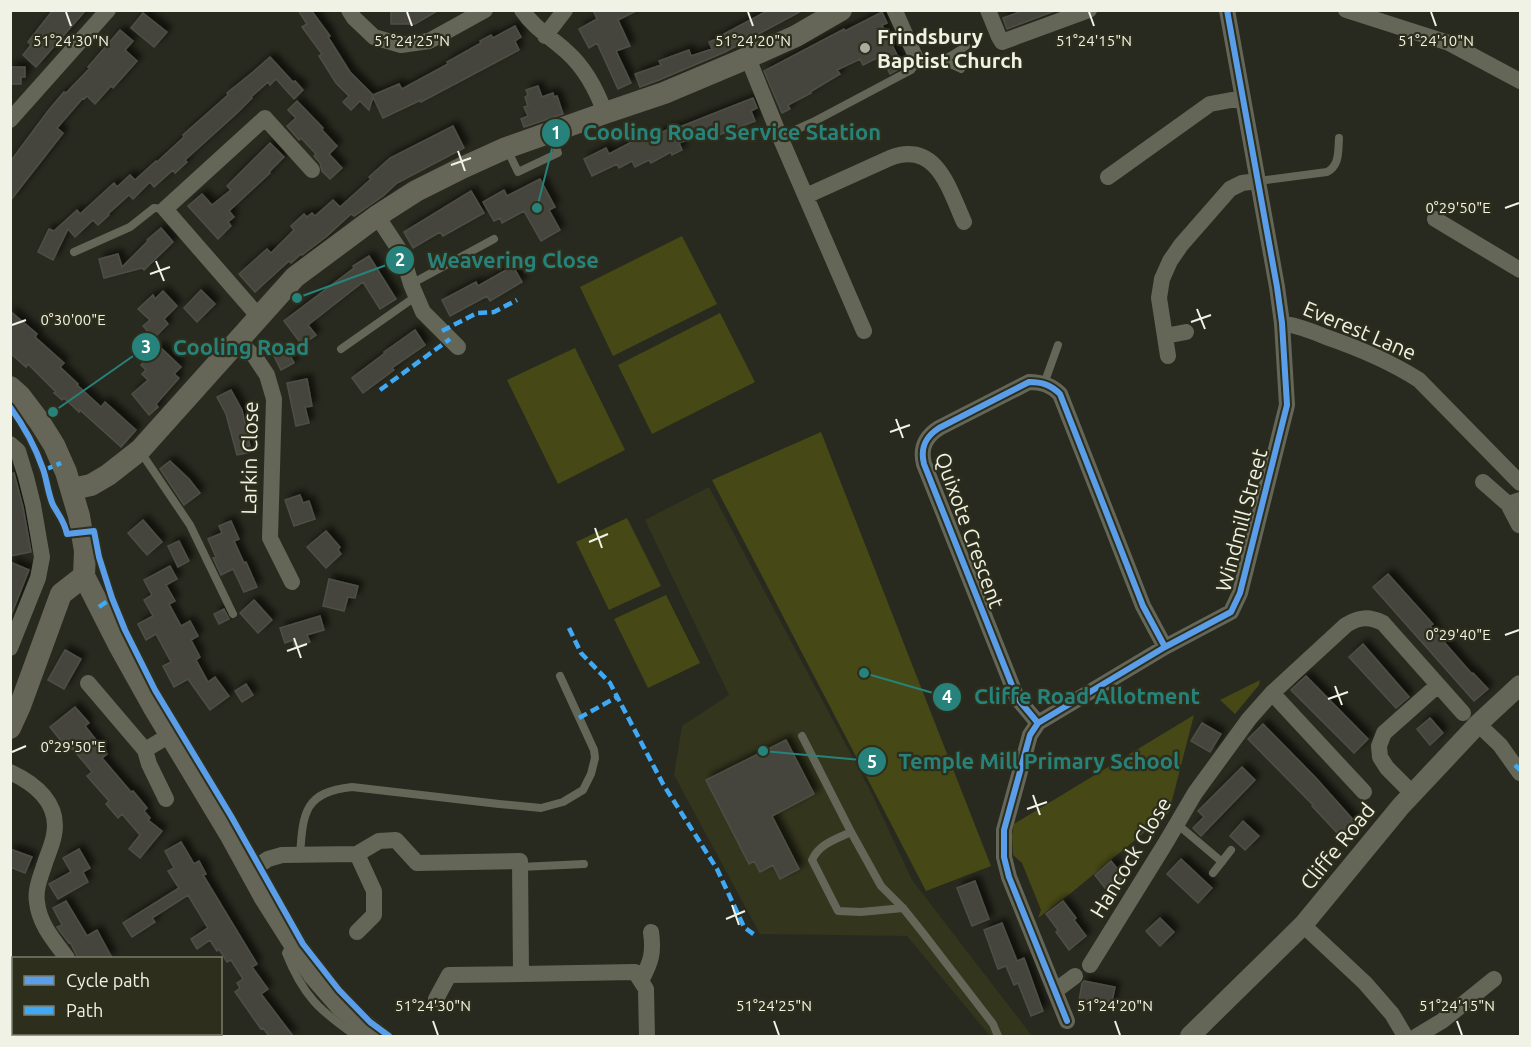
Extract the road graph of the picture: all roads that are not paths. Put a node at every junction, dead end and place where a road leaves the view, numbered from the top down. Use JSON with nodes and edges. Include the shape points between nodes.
{"nodes":[{"id":1,"x":108,"y":10,"type":"edge"},
{"id":2,"x":349,"y":10,"type":"edge"},
{"id":3,"x":485,"y":10,"type":"edge"},
{"id":4,"x":522,"y":10,"type":"edge"},
{"id":5,"x":565,"y":10,"type":"edge"},
{"id":6,"x":841,"y":10,"type":"edge"},
{"id":7,"x":890,"y":10,"type":"edge"},
{"id":8,"x":899,"y":10,"type":"edge"},
{"id":9,"x":988,"y":10,"type":"edge"},
{"id":10,"x":1227,"y":10,"type":"edge"},
{"id":11,"x":1347,"y":10,"type":"edge"},
{"id":12,"x":1086,"y":11,"type":"edge"},
{"id":13,"x":545,"y":36,"type":"junction"},
{"id":14,"x":966,"y":46,"type":"dead end"},
{"id":15,"x":748,"y":58,"type":"junction"},
{"id":16,"x":942,"y":60,"type":"junction"},
{"id":17,"x":961,"y":69,"type":"dead end"},
{"id":18,"x":1521,"y":81,"type":"edge"},
{"id":19,"x":1242,"y":98,"type":"junction"},
{"id":20,"x":605,"y":113,"type":"junction"},
{"id":21,"x":10,"y":120,"type":"edge"},
{"id":22,"x":780,"y":137,"type":"junction"},
{"id":23,"x":1339,"y":138,"type":"dead end"},
{"id":24,"x":312,"y":170,"type":"dead end"},
{"id":25,"x":1108,"y":177,"type":"dead end"},
{"id":26,"x":1258,"y":181,"type":"junction"},
{"id":27,"x":806,"y":196,"type":"junction"},
{"id":28,"x":165,"y":209,"type":"junction"},
{"id":29,"x":377,"y":216,"type":"junction"},
{"id":30,"x":1435,"y":219,"type":"dead end"},
{"id":31,"x":964,"y":222,"type":"dead end"},
{"id":32,"x":494,"y":239,"type":"dead end"},
{"id":33,"x":74,"y":252,"type":"dead end"},
{"id":34,"x":1521,"y":270,"type":"edge"},
{"id":35,"x":413,"y":290,"type":"junction"},
{"id":36,"x":259,"y":317,"type":"junction"},
{"id":37,"x":1282,"y":323,"type":"junction"},
{"id":38,"x":864,"y":331,"type":"dead end"},
{"id":39,"x":1186,"y":332,"type":"dead end"},
{"id":40,"x":1165,"y":336,"type":"junction"},
{"id":41,"x":238,"y":341,"type":"junction"},
{"id":42,"x":1058,"y":345,"type":"dead end"},
{"id":43,"x":458,"y":347,"type":"dead end"},
{"id":44,"x":341,"y":349,"type":"dead end"},
{"id":45,"x":1168,"y":356,"type":"dead end"},
{"id":46,"x":1044,"y":384,"type":"junction"},
{"id":47,"x":10,"y":387,"type":"edge"},
{"id":48,"x":10,"y":444,"type":"edge"},
{"id":49,"x":140,"y":450,"type":"junction"},
{"id":50,"x":1483,"y":482,"type":"dead end"},
{"id":51,"x":72,"y":489,"type":"junction"},
{"id":52,"x":1517,"y":497,"type":"edge"},
{"id":53,"x":1519,"y":525,"type":"edge"},
{"id":54,"x":84,"y":576,"type":"junction"},
{"id":55,"x":292,"y":582,"type":"dead end"},
{"id":56,"x":233,"y":614,"type":"dead end"},
{"id":57,"x":1165,"y":647,"type":"junction"},
{"id":58,"x":10,"y":648,"type":"edge"},
{"id":59,"x":560,"y":676,"type":"dead end"},
{"id":60,"x":88,"y":683,"type":"dead end"},
{"id":61,"x":1438,"y":685,"type":"junction"},
{"id":62,"x":1521,"y":685,"type":"edge"},
{"id":63,"x":1272,"y":693,"type":"junction"},
{"id":64,"x":1471,"y":719,"type":"junction"},
{"id":65,"x":1038,"y":723,"type":"junction"},
{"id":66,"x":10,"y":728,"type":"edge"},
{"id":67,"x":170,"y":735,"type":"junction"},
{"id":68,"x":802,"y":736,"type":"dead end"},
{"id":69,"x":145,"y":750,"type":"junction"},
{"id":70,"x":10,"y":772,"type":"edge"},
{"id":71,"x":1521,"y":773,"type":"edge"},
{"id":72,"x":1364,"y":792,"type":"dead end"},
{"id":73,"x":1413,"y":794,"type":"junction"},
{"id":74,"x":165,"y":799,"type":"dead end"},
{"id":75,"x":1177,"y":824,"type":"junction"},
{"id":76,"x":851,"y":832,"type":"junction"},
{"id":77,"x":1231,"y":850,"type":"dead end"},
{"id":78,"x":357,"y":854,"type":"junction"},
{"id":79,"x":300,"y":855,"type":"junction"},
{"id":80,"x":1222,"y":862,"type":"junction"},
{"id":81,"x":584,"y":864,"type":"dead end"},
{"id":82,"x":520,"y":867,"type":"junction"},
{"id":83,"x":250,"y":871,"type":"junction"},
{"id":84,"x":1213,"y":873,"type":"dead end"},
{"id":85,"x":903,"y":908,"type":"junction"},
{"id":86,"x":1303,"y":925,"type":"junction"},
{"id":87,"x":357,"y":932,"type":"dead end"},
{"id":88,"x":651,"y":932,"type":"dead end"},
{"id":89,"x":66,"y":957,"type":"edge"},
{"id":90,"x":1090,"y":965,"type":"dead end"},
{"id":91,"x":521,"y":974,"type":"junction"},
{"id":92,"x":1075,"y":976,"type":"dead end"},
{"id":93,"x":1494,"y":979,"type":"dead end"},
{"id":94,"x":640,"y":981,"type":"junction"},
{"id":95,"x":1055,"y":991,"type":"junction"},
{"id":96,"x":436,"y":999,"type":"dead end"},
{"id":97,"x":1067,"y":1021,"type":"dead end"},
{"id":98,"x":367,"y":1035,"type":"edge"},
{"id":99,"x":647,"y":1036,"type":"edge"},
{"id":100,"x":998,"y":1036,"type":"edge"},
{"id":101,"x":1190,"y":1036,"type":"edge"},
{"id":102,"x":1405,"y":1036,"type":"edge"},
{"id":103,"x":1417,"y":1036,"type":"edge"}],
"edges":[{"from":1,"to":21,"type":"street"},
{"from":2,"to":3,"type":"street","via":[[374,37],[401,45],[429,41]]},
{"from":4,"to":13,"type":"street"},
{"from":5,"to":13,"type":"street"},
{"from":6,"to":15,"type":"main road"},
{"from":7,"to":22,"type":"lane","via":[[914,61],[911,70]]},
{"from":8,"to":16,"type":"lane","via":[[919,56],[928,64]]},
{"from":9,"to":12,"type":"street","via":[[1002,42]]},
{"from":10,"to":19,"type":"street","name":"Windmill Street"},
{"from":11,"to":18,"type":"street","via":[[1449,43]]},
{"from":13,"to":20,"type":"street","via":[[582,68]]},
{"from":14,"to":16,"type":"lane"},
{"from":15,"to":20,"type":"main road"},
{"from":15,"to":22,"type":"street"},
{"from":16,"to":17,"type":"lane"},
{"from":19,"to":25,"type":"street","via":[[1210,104]]},
{"from":19,"to":26,"type":"street","name":"Windmill Street"},
{"from":20,"to":29,"type":"main road","via":[[506,148],[416,191]]},
{"from":22,"to":27,"type":"street"},
{"from":23,"to":26,"type":"lane","via":[[1336,163],[1331,170]]},
{"from":24,"to":28,"type":"street","via":[[265,118]]},
{"from":26,"to":37,"type":"street","name":"Windmill Street"},
{"from":26,"to":40,"type":"street","via":[[1230,189],[1171,258],[1160,294]]},
{"from":27,"to":31,"type":"street","via":[[890,158],[913,154],[928,159],[940,170]]},
{"from":27,"to":38,"type":"street"},
{"from":28,"to":33,"type":"lane","via":[[154,208],[130,227]]},
{"from":28,"to":36,"type":"street"},
{"from":29,"to":35,"type":"street","via":[[402,254]]},
{"from":29,"to":36,"type":"main road","via":[[295,277]]},
{"from":30,"to":34,"type":"street"},
{"from":32,"to":35,"type":"lane"},
{"from":35,"to":43,"type":"street","via":[[423,312]]},
{"from":35,"to":44,"type":"lane"},
{"from":36,"to":41,"type":"main road"},
{"from":37,"to":52,"type":"street","name":"Everest Lane","via":[[1343,343],[1419,380]]},
{"from":37,"to":57,"type":"street","name":"Windmill Street","via":[[1287,405],[1240,593],[1231,612]]},
{"from":39,"to":40,"type":"street"},
{"from":40,"to":45,"type":"street"},
{"from":41,"to":49,"type":"main road"},
{"from":41,"to":55,"type":"street","name":"Larkin Close","via":[[267,375],[274,399],[270,538]]},
{"from":42,"to":46,"type":"lane"},
{"from":46,"to":57,"type":"street","via":[[1060,394],[1143,606]]},
{"from":46,"to":65,"type":"street","name":"Quixote Crescent","via":[[1029,382],[939,428],[927,437],[922,451],[926,472],[1017,698]]},
{"from":47,"to":51,"type":"main road","via":[[54,445]]},
{"from":48,"to":58,"type":"street","via":[[18,451],[26,477],[42,557],[38,578]]},
{"from":49,"to":51,"type":"main road","via":[[108,476]]},
{"from":49,"to":56,"type":"lane","via":[[190,525]]},
{"from":50,"to":52,"type":"street"},
{"from":51,"to":54,"type":"main road","via":[[85,550]]},
{"from":52,"to":53,"type":"street"},
{"from":54,"to":66,"type":"main road","via":[[61,594]]},
{"from":54,"to":67,"type":"main road"},
{"from":57,"to":65,"type":"street","name":"Windmill Street"},
{"from":59,"to":79,"type":"lane","via":[[594,750],[591,774],[583,790],[563,802],[541,808],[352,787],[336,789],[319,796],[309,806],[302,824]]},
{"from":60,"to":69,"type":"street"},
{"from":61,"to":63,"type":"street","name":"Hancock Close","via":[[1383,623],[1367,618],[1346,625]]},
{"from":61,"to":64,"type":"street","name":"Hancock Close"},
{"from":61,"to":73,"type":"street","via":[[1380,741],[1383,762]]},
{"from":62,"to":64,"type":"street","name":"Cliffe Road"},
{"from":63,"to":72,"type":"street"},
{"from":63,"to":75,"type":"street","name":"Hancock Close","via":[[1195,793]]},
{"from":64,"to":71,"type":"street","name":"Hancock Close","via":[[1500,745]]},
{"from":64,"to":73,"type":"street","name":"Cliffe Road"},
{"from":65,"to":95,"type":"street","via":[[1030,735],[1004,831],[1004,857]]},
{"from":67,"to":69,"type":"street"},
{"from":67,"to":83,"type":"main road"},
{"from":68,"to":76,"type":"lane"},
{"from":69,"to":74,"type":"street"},
{"from":70,"to":89,"type":"street","via":[[41,792],[52,810],[54,833],[36,901],[45,927]]},
{"from":73,"to":86,"type":"street","name":"Cliffe Road"},
{"from":75,"to":80,"type":"lane"},
{"from":75,"to":90,"type":"street","name":"Hancock Close"},
{"from":76,"to":85,"type":"lane","via":[[881,886]]},
{"from":76,"to":85,"type":"lane","via":[[820,847],[812,860],[838,911]]},
{"from":77,"to":80,"type":"lane"},
{"from":78,"to":79,"type":"street"},
{"from":78,"to":82,"type":"street","via":[[380,841],[396,840],[417,863],[520,861]]},
{"from":78,"to":87,"type":"street","via":[[374,891],[374,915]]},
{"from":79,"to":83,"type":"street","via":[[268,859]]},
{"from":80,"to":84,"type":"lane"},
{"from":81,"to":82,"type":"lane"},
{"from":82,"to":91,"type":"street"},
{"from":83,"to":98,"type":"main road","via":[[314,975]]},
{"from":85,"to":100,"type":"lane","via":[[993,1024]]},
{"from":86,"to":101,"type":"street","name":"Cliffe Road"},
{"from":86,"to":102,"type":"street","via":[[1365,983]]},
{"from":88,"to":94,"type":"street","via":[[650,963]]},
{"from":91,"to":94,"type":"street","via":[[635,972]]},
{"from":91,"to":96,"type":"street","via":[[449,975]]},
{"from":92,"to":95,"type":"street"},
{"from":93,"to":103,"type":"street"},
{"from":94,"to":99,"type":"street","via":[[646,989]]},
{"from":95,"to":97,"type":"street"}]}
